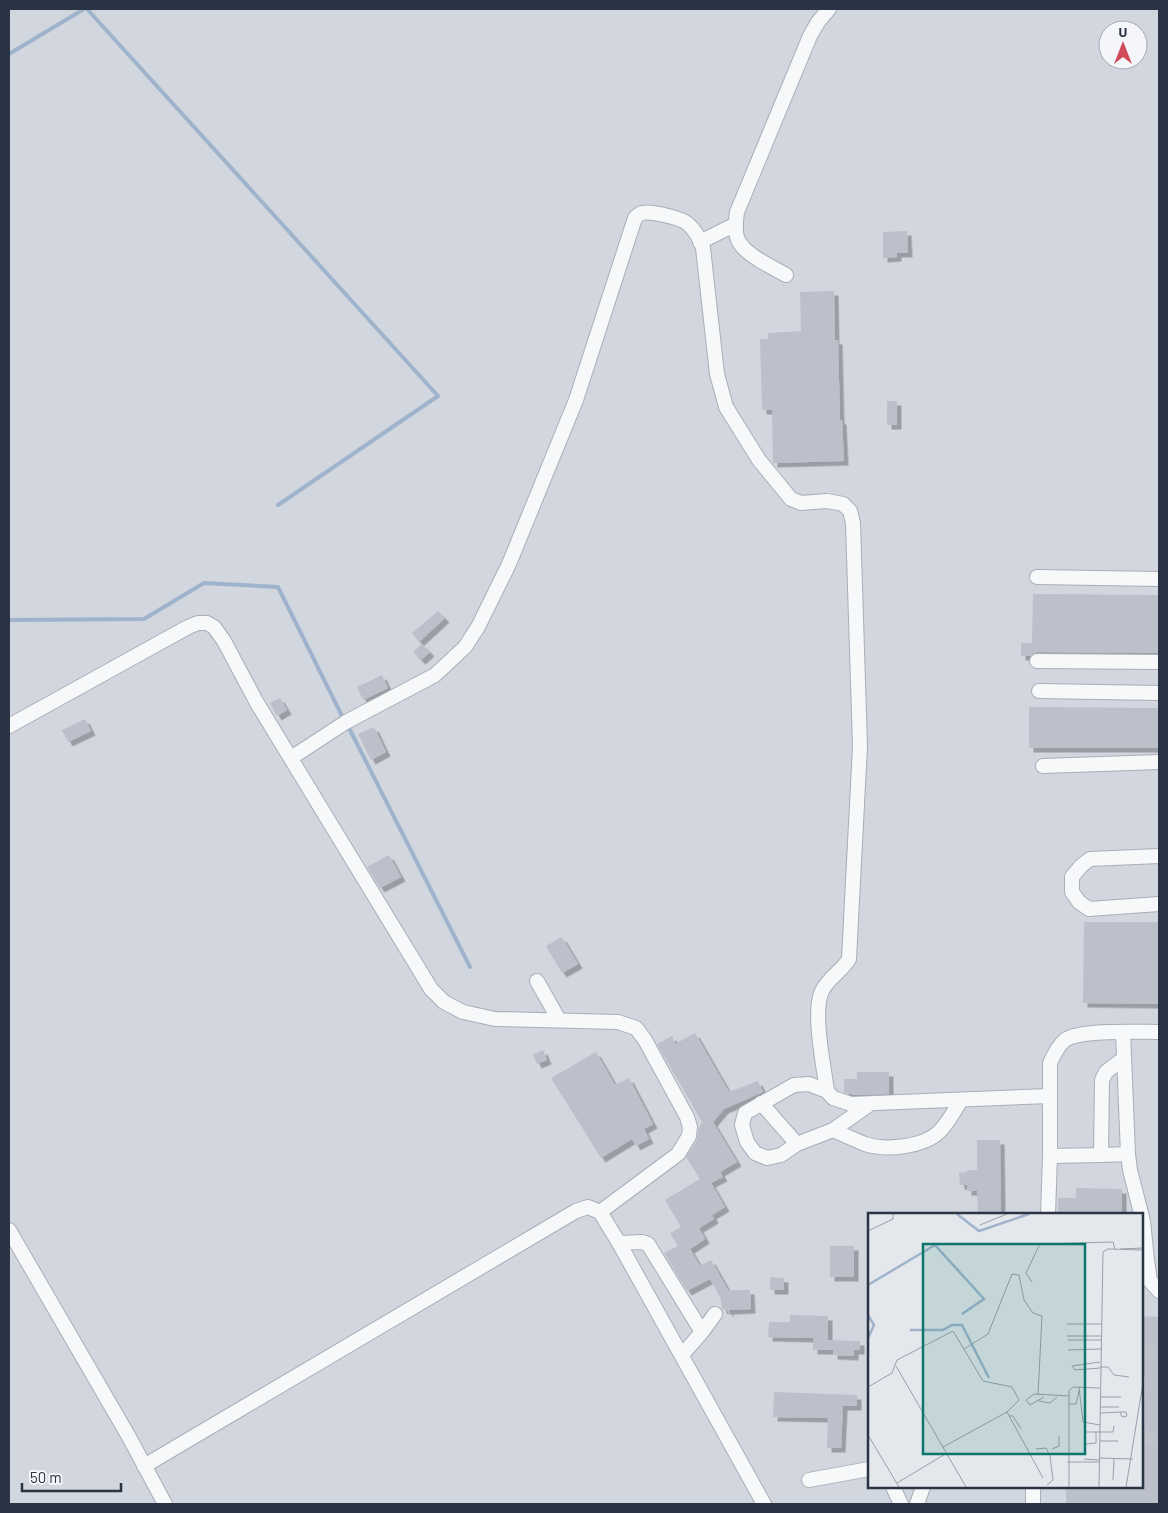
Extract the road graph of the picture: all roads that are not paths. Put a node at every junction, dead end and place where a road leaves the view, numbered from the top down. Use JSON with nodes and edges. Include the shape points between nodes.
{"nodes":[{"id":1,"x":829,"y":9,"type":"edge"},
{"id":2,"x":736,"y":224,"type":"junction"},
{"id":3,"x":700,"y":242,"type":"junction"},
{"id":4,"x":786,"y":275,"type":"dead end"},
{"id":5,"x":1037,"y":577,"type":"dead end"},
{"id":6,"x":1159,"y":579,"type":"edge"},
{"id":7,"x":1037,"y":661,"type":"dead end"},
{"id":8,"x":1159,"y":662,"type":"edge"},
{"id":9,"x":1039,"y":691,"type":"dead end"},
{"id":10,"x":1159,"y":692,"type":"edge"},
{"id":11,"x":9,"y":726,"type":"edge"},
{"id":12,"x":291,"y":758,"type":"junction"},
{"id":13,"x":1159,"y":762,"type":"edge"},
{"id":14,"x":1043,"y":766,"type":"dead end"},
{"id":15,"x":1159,"y":856,"type":"edge"},
{"id":16,"x":1159,"y":904,"type":"edge"},
{"id":17,"x":537,"y":982,"type":"dead end"},
{"id":18,"x":559,"y":1020,"type":"junction"},
{"id":19,"x":1123,"y":1032,"type":"junction"},
{"id":20,"x":1159,"y":1032,"type":"edge"},
{"id":21,"x":1124,"y":1058,"type":"junction"},
{"id":22,"x":827,"y":1091,"type":"junction"},
{"id":23,"x":1050,"y":1096,"type":"junction"},
{"id":24,"x":961,"y":1100,"type":"junction"},
{"id":25,"x":761,"y":1103,"type":"junction"},
{"id":26,"x":870,"y":1104,"type":"junction"},
{"id":27,"x":834,"y":1130,"type":"junction"},
{"id":28,"x":797,"y":1144,"type":"junction"},
{"id":29,"x":1128,"y":1154,"type":"junction"},
{"id":30,"x":1101,"y":1155,"type":"junction"},
{"id":31,"x":1050,"y":1156,"type":"junction"},
{"id":32,"x":600,"y":1212,"type":"junction"},
{"id":33,"x":1048,"y":1213,"type":"edge"},
{"id":34,"x":1141,"y":1213,"type":"edge"},
{"id":35,"x":1143,"y":1220,"type":"edge"},
{"id":36,"x":9,"y":1230,"type":"edge"},
{"id":37,"x":619,"y":1243,"type":"junction"},
{"id":38,"x":1159,"y":1291,"type":"edge"},
{"id":39,"x":715,"y":1314,"type":"dead end"},
{"id":40,"x":702,"y":1332,"type":"junction"},
{"id":41,"x":682,"y":1355,"type":"junction"},
{"id":42,"x":144,"y":1466,"type":"junction"},
{"id":43,"x":868,"y":1469,"type":"edge"},
{"id":44,"x":809,"y":1480,"type":"dead end"},
{"id":45,"x":893,"y":1488,"type":"edge"},
{"id":46,"x":923,"y":1488,"type":"edge"},
{"id":47,"x":1034,"y":1488,"type":"edge"},
{"id":48,"x":165,"y":1504,"type":"edge"},
{"id":49,"x":764,"y":1504,"type":"edge"},
{"id":50,"x":901,"y":1504,"type":"edge"},
{"id":51,"x":917,"y":1504,"type":"edge"},
{"id":52,"x":1033,"y":1504,"type":"edge"}],
"edges":[{"from":1,"to":2,"type":"lane","via":[[810,36],[737,212]]},
{"from":2,"to":3,"type":"lane"},
{"from":2,"to":4,"type":"lane","via":[[738,241],[749,253]]},
{"from":3,"to":12,"type":"lane","via":[[687,222],[646,213],[635,218],[576,400],[509,564],[465,647],[435,675],[346,722]]},
{"from":3,"to":22,"type":"lane","via":[[718,374],[726,408],[759,460],[791,499],[801,503],[827,501],[843,504],[850,511],[853,523],[860,746],[849,959],[822,992],[819,1007]]},
{"from":5,"to":6,"type":"lane"},
{"from":7,"to":8,"type":"lane"},
{"from":9,"to":10,"type":"lane"},
{"from":11,"to":12,"type":"lane","via":[[188,627],[207,623],[224,641]]},
{"from":12,"to":18,"type":"lane","via":[[431,989],[444,1002],[463,1012],[496,1019]]},
{"from":13,"to":14,"type":"lane"},
{"from":15,"to":16,"type":"lane","via":[[1090,859],[1072,877],[1072,892],[1089,908]]},
{"from":17,"to":18,"type":"lane"},
{"from":18,"to":32,"type":"lane","via":[[618,1022],[636,1028],[690,1127],[689,1136],[678,1154]]},
{"from":19,"to":20,"type":"lane"},
{"from":19,"to":21,"type":"lane"},
{"from":19,"to":23,"type":"lane","via":[[1080,1034],[1066,1039],[1050,1063]]},
{"from":21,"to":29,"type":"lane"},
{"from":21,"to":30,"type":"lane","via":[[1106,1072],[1102,1080]]},
{"from":22,"to":25,"type":"lane","via":[[809,1084],[794,1085]]},
{"from":22,"to":26,"type":"lane","via":[[834,1098],[851,1104]]},
{"from":23,"to":24,"type":"lane"},
{"from":23,"to":31,"type":"lane"},
{"from":24,"to":26,"type":"lane"},
{"from":24,"to":27,"type":"lane","via":[[939,1132],[910,1146],[866,1144]]},
{"from":25,"to":28,"type":"lane"},
{"from":25,"to":28,"type":"lane","via":[[745,1113],[742,1126],[755,1154],[767,1158],[781,1155]]},
{"from":26,"to":27,"type":"lane"},
{"from":27,"to":28,"type":"lane"},
{"from":29,"to":30,"type":"lane"},
{"from":29,"to":34,"type":"lane"},
{"from":30,"to":31,"type":"lane"},
{"from":31,"to":33,"type":"lane"},
{"from":32,"to":37,"type":"lane"},
{"from":32,"to":42,"type":"lane","via":[[588,1207],[576,1211]]},
{"from":35,"to":38,"type":"lane","via":[[1150,1281]]},
{"from":36,"to":42,"type":"lane"},
{"from":37,"to":40,"type":"lane","via":[[648,1244]]},
{"from":37,"to":41,"type":"lane"},
{"from":39,"to":40,"type":"lane"},
{"from":40,"to":41,"type":"lane"},
{"from":41,"to":49,"type":"lane"},
{"from":42,"to":48,"type":"lane"},
{"from":43,"to":44,"type":"lane"},
{"from":45,"to":50,"type":"lane"},
{"from":46,"to":51,"type":"lane"},
{"from":47,"to":52,"type":"lane"}]}
